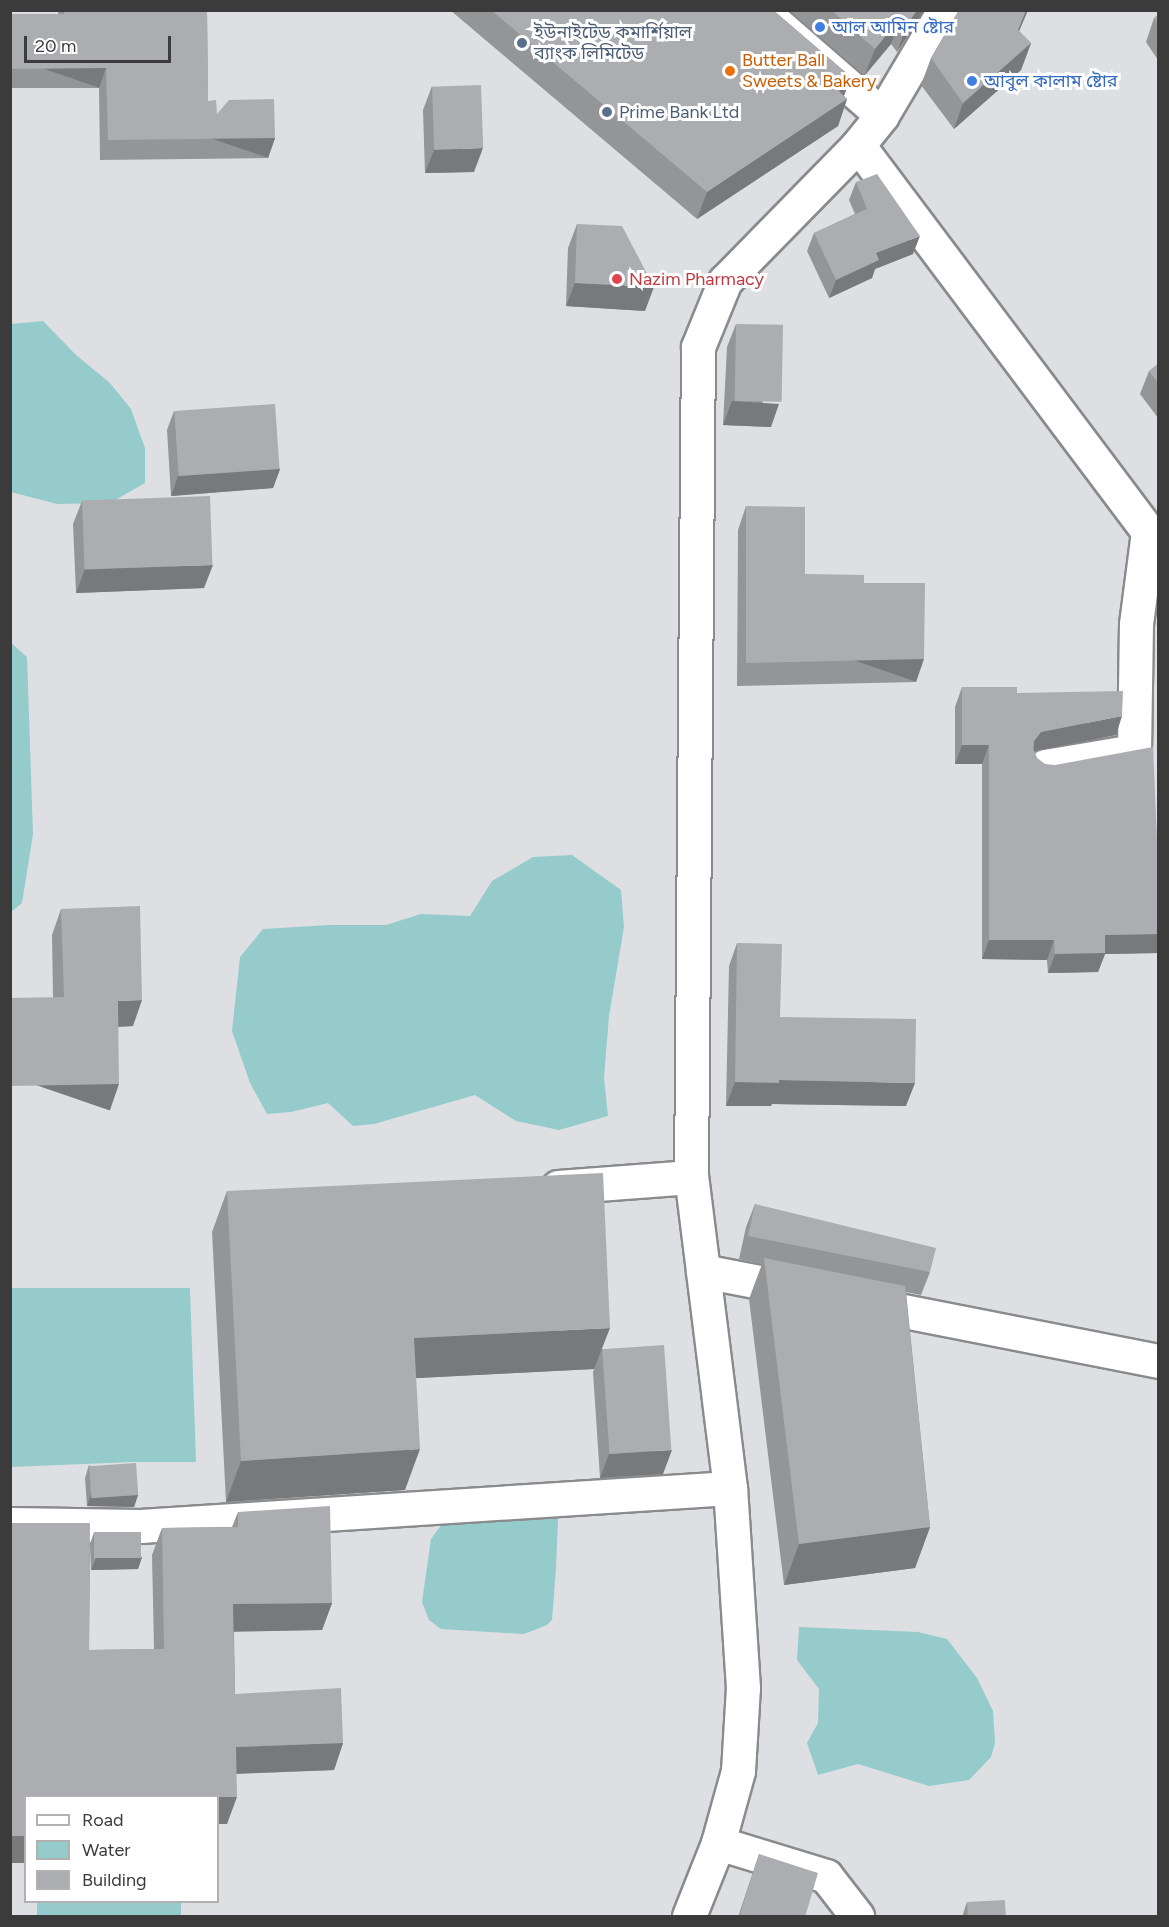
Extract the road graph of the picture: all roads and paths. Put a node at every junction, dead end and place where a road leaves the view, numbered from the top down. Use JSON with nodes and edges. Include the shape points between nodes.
{"nodes":[{"id":1,"x":761,"y":10,"type":"edge"},
{"id":2,"x":944,"y":10,"type":"edge"},
{"id":3,"x":882,"y":115,"type":"junction"},
{"id":4,"x":858,"y":145,"type":"junction"},
{"id":5,"x":1153,"y":535,"type":"edge"},
{"id":6,"x":1045,"y":766,"type":"edge"},
{"id":7,"x":691,"y":1177,"type":"junction"},
{"id":8,"x":528,"y":1189,"type":"edge"},
{"id":9,"x":703,"y":1271,"type":"junction"},
{"id":10,"x":1158,"y":1361,"type":"edge"},
{"id":11,"x":730,"y":1488,"type":"junction"},
{"id":12,"x":10,"y":1524,"type":"edge"},
{"id":13,"x":718,"y":1843,"type":"junction"},
{"id":14,"x":689,"y":1917,"type":"edge"},
{"id":15,"x":857,"y":1917,"type":"edge"}],
"edges":[{"from":1,"to":3,"type":"street"},
{"from":2,"to":3,"type":"street"},
{"from":3,"to":4,"type":"street"},
{"from":4,"to":5,"type":"street"},
{"from":4,"to":7,"type":"street","via":[[725,281],[698,347]]},
{"from":5,"to":6,"type":"street","via":[[1136,624],[1134,751]]},
{"from":7,"to":8,"type":"street"},
{"from":7,"to":9,"type":"street"},
{"from":9,"to":10,"type":"street"},
{"from":9,"to":11,"type":"street"},
{"from":11,"to":12,"type":"street","via":[[140,1526]]},
{"from":11,"to":13,"type":"street","via":[[743,1688],[738,1772]]},
{"from":13,"to":14,"type":"street"},
{"from":13,"to":15,"type":"street","via":[[826,1876]]}]}
